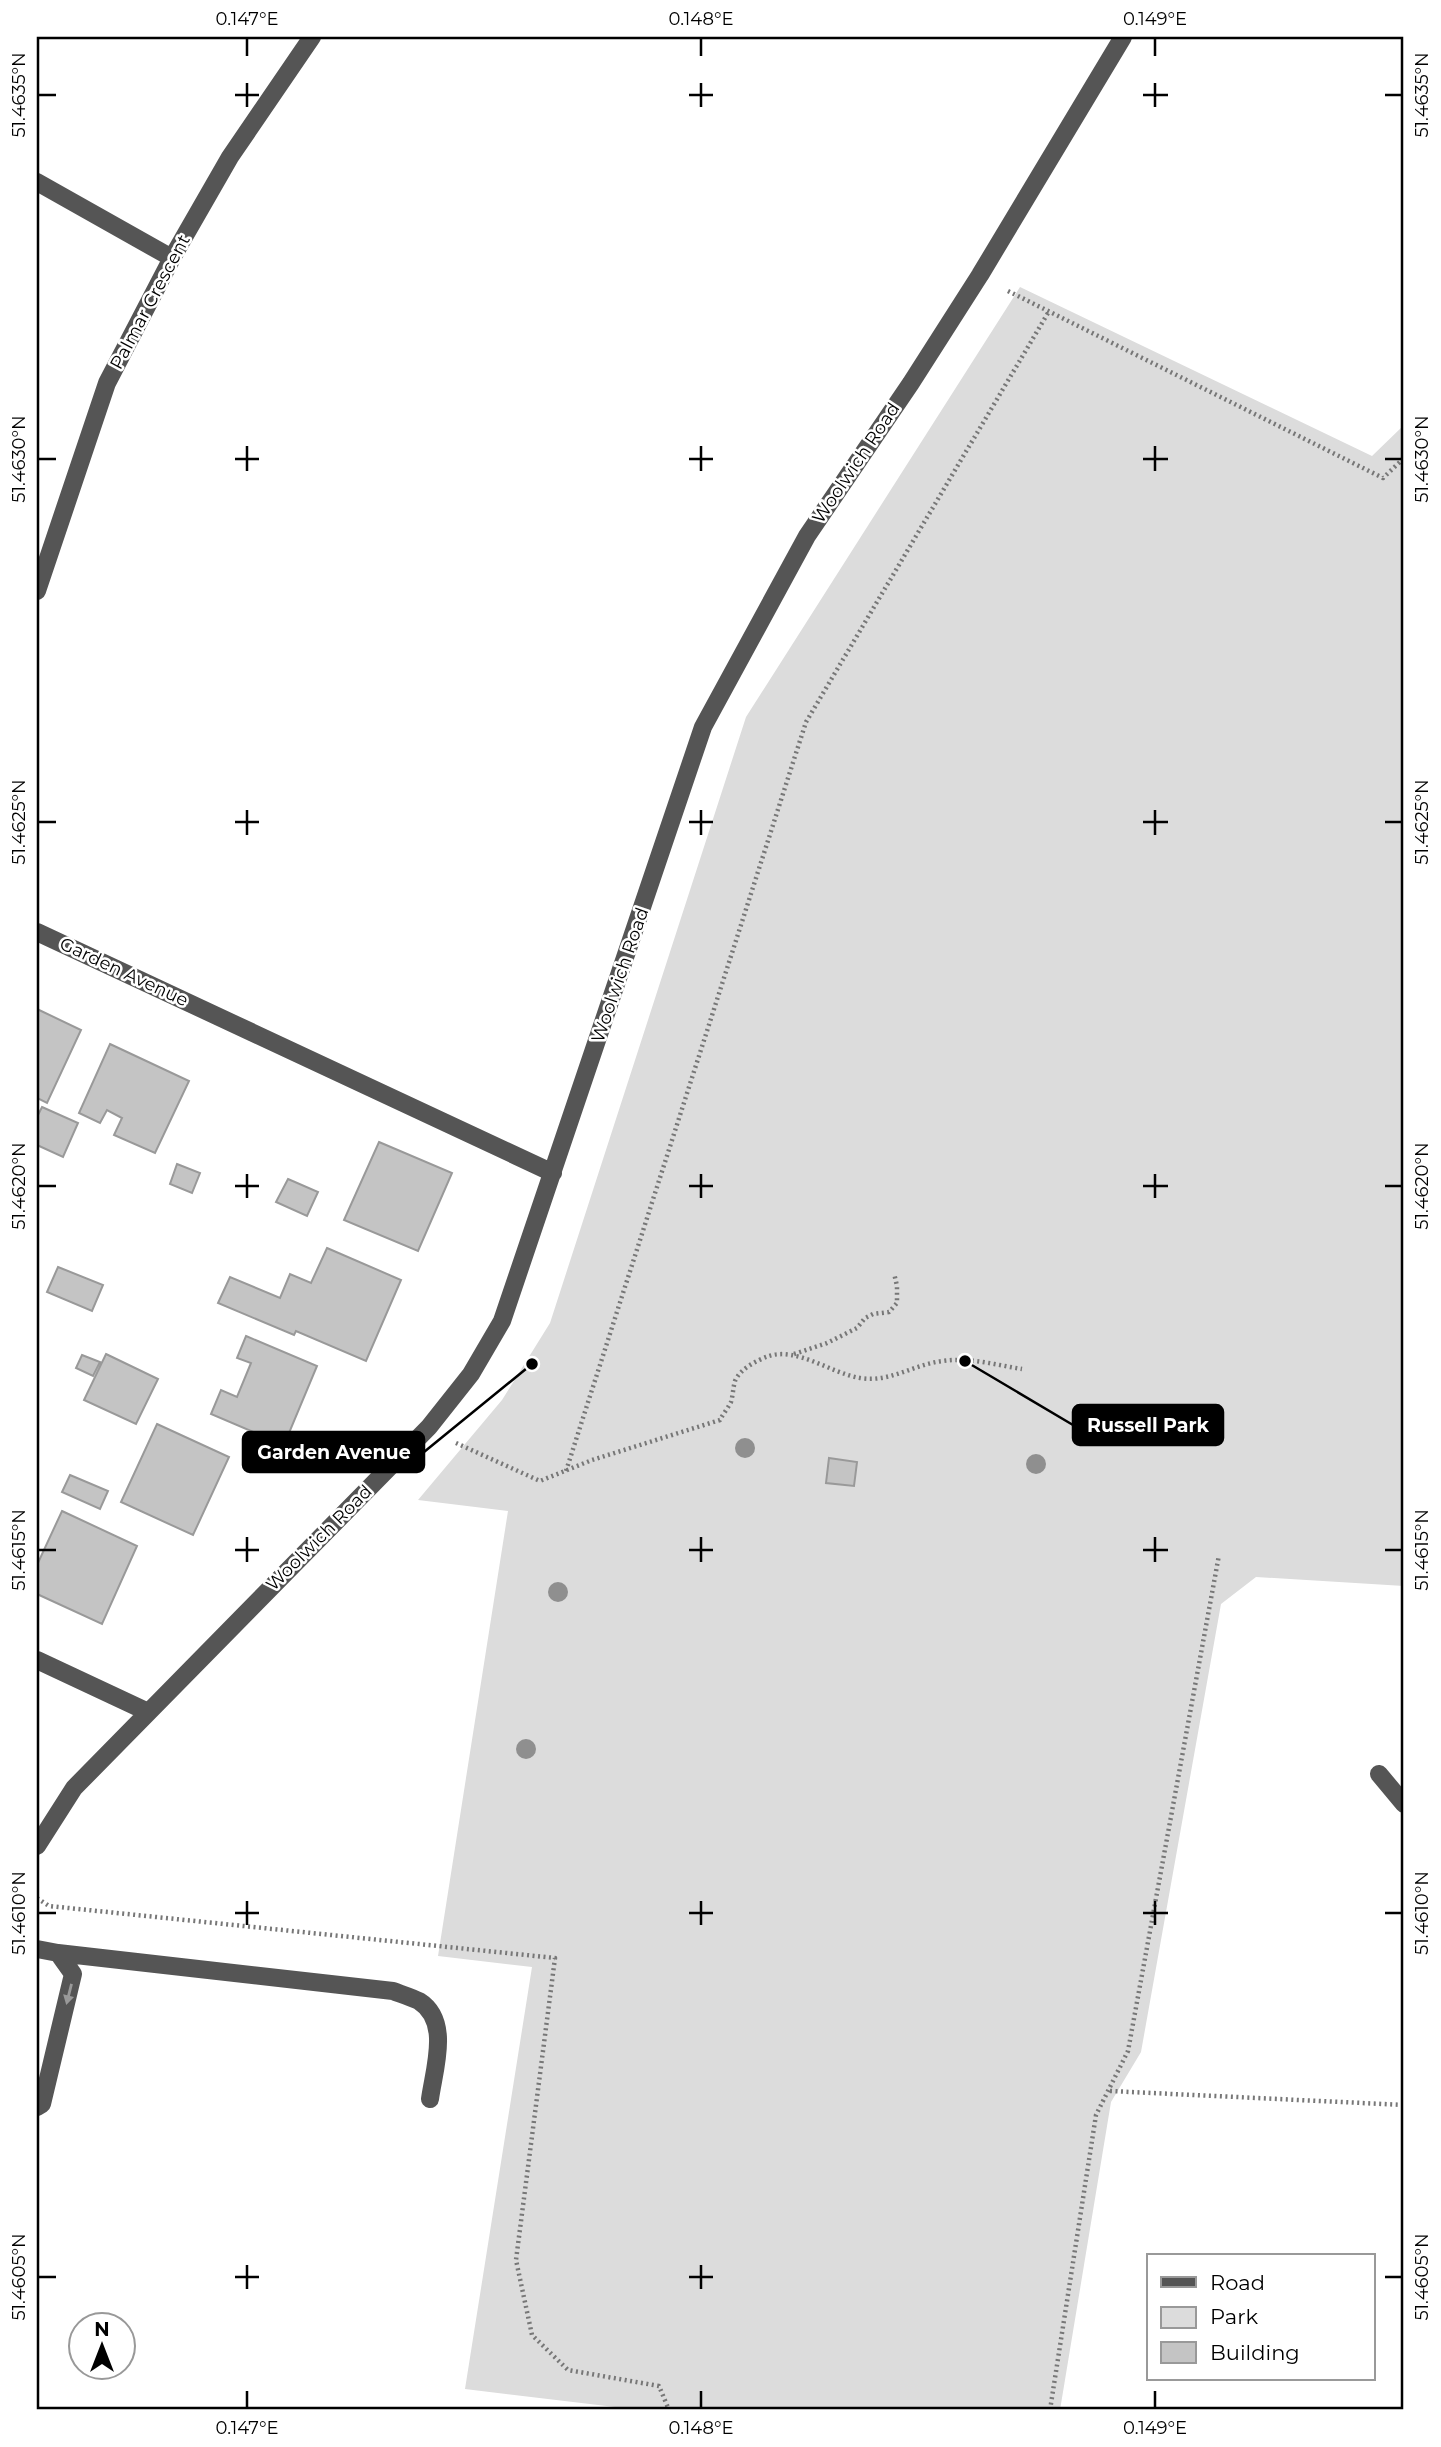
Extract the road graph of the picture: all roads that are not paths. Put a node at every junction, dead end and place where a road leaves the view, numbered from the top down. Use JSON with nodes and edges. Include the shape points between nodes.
{"nodes":[{"id":1,"x":312,"y":37,"type":"edge"},
{"id":2,"x":1122,"y":37,"type":"edge"},
{"id":3,"x":37,"y":182,"type":"edge"},
{"id":4,"x":172,"y":258,"type":"junction"},
{"id":5,"x":37,"y":591,"type":"edge"},
{"id":6,"x":37,"y":932,"type":"edge"},
{"id":7,"x":553,"y":1173,"type":"junction"},
{"id":8,"x":37,"y":1660,"type":"edge"},
{"id":9,"x":148,"y":1712,"type":"junction"},
{"id":10,"x":1379,"y":1773,"type":"dead end"},
{"id":11,"x":1404,"y":1804,"type":"edge"},
{"id":12,"x":37,"y":1846,"type":"edge"},
{"id":13,"x":37,"y":1949,"type":"edge"},
{"id":14,"x":58,"y":1953,"type":"junction"},
{"id":15,"x":430,"y":2099,"type":"dead end"},
{"id":16,"x":37,"y":2107,"type":"edge"}],
"edges":[{"from":1,"to":4,"type":"street","name":"Palmar Crescent","via":[[230,157]]},
{"from":2,"to":7,"type":"street","name":"Woolwich Road","via":[[912,383],[807,536],[703,727]]},
{"from":3,"to":4,"type":"street"},
{"from":4,"to":5,"type":"street","name":"Palmar Crescent","via":[[107,383]]},
{"from":6,"to":7,"type":"street","name":"Garden Avenue"},
{"from":7,"to":9,"type":"street","name":"Woolwich Road","via":[[502,1321],[471,1374],[429,1427]]},
{"from":8,"to":9,"type":"street"},
{"from":9,"to":12,"type":"street","name":"Woolwich Road","via":[[74,1788]]},
{"from":10,"to":11,"type":"street"},
{"from":13,"to":14,"type":"street"},
{"from":14,"to":15,"type":"street","via":[[393,1991],[420,2002],[434,2016],[439,2035]]},
{"from":14,"to":16,"type":"street","one_way":true,"via":[[73,1974],[42,2104]]}]}
